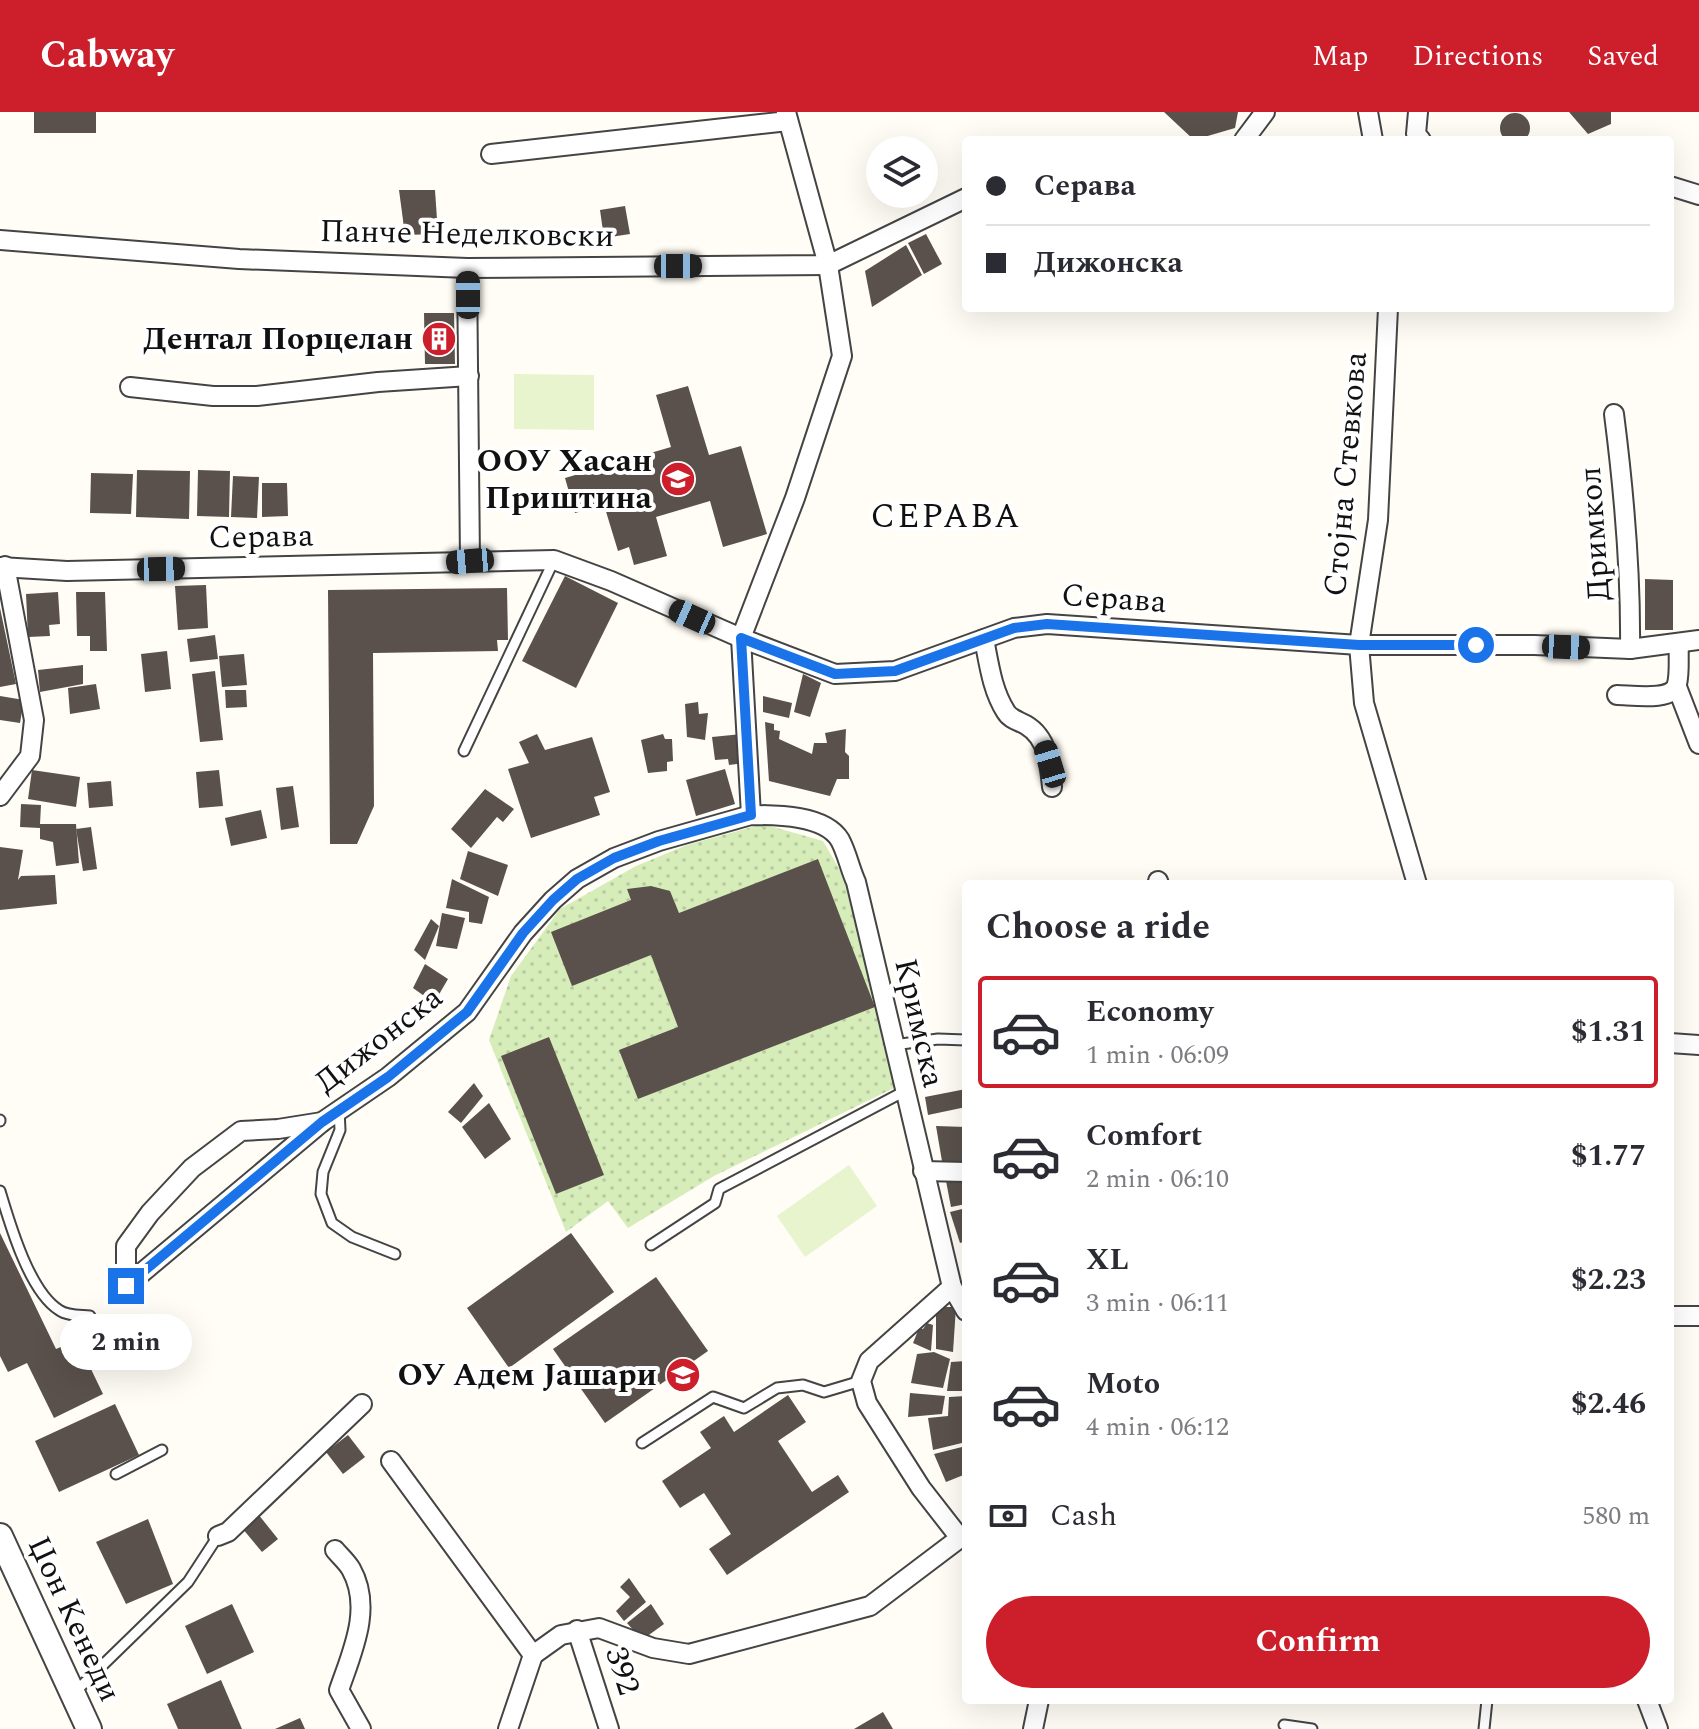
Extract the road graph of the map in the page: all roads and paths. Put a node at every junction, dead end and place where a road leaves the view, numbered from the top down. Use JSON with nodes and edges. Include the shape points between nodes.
{"nodes":[{"id":1,"x":1265,"y":112,"type":"edge"},
{"id":2,"x":1368,"y":112,"type":"edge"},
{"id":3,"x":1418,"y":112,"type":"edge"},
{"id":4,"x":787,"y":116,"type":"edge"},
{"id":5,"x":1247,"y":136,"type":"edge"},
{"id":6,"x":1372,"y":136,"type":"edge"},
{"id":7,"x":1418,"y":136,"type":"edge"},
{"id":8,"x":491,"y":154,"type":"dead end"},
{"id":9,"x":1674,"y":187,"type":"edge"},
{"id":10,"x":1699,"y":195,"type":"edge"},
{"id":11,"x":962,"y":200,"type":"edge"},
{"id":12,"x":0,"y":240,"type":"edge"},
{"id":13,"x":828,"y":265,"type":"junction"},
{"id":14,"x":467,"y":268,"type":"junction"},
{"id":15,"x":1388,"y":312,"type":"edge"},
{"id":16,"x":469,"y":376,"type":"junction"},
{"id":17,"x":130,"y":387,"type":"dead end"},
{"id":18,"x":1614,"y":414,"type":"dead end"},
{"id":19,"x":554,"y":560,"type":"junction"},
{"id":20,"x":470,"y":561,"type":"junction"},
{"id":21,"x":2,"y":562,"type":"edge"},
{"id":22,"x":741,"y":638,"type":"junction"},
{"id":23,"x":984,"y":639,"type":"junction"},
{"id":24,"x":1699,"y":640,"type":"edge"},
{"id":25,"x":1359,"y":645,"type":"junction"},
{"id":26,"x":1679,"y":645,"type":"junction"},
{"id":27,"x":1630,"y":649,"type":"junction"},
{"id":28,"x":1677,"y":687,"type":"junction"},
{"id":29,"x":1617,"y":695,"type":"dead end"},
{"id":30,"x":1699,"y":744,"type":"edge"},
{"id":31,"x":464,"y":751,"type":"dead end"},
{"id":32,"x":1052,"y":787,"type":"dead end"},
{"id":33,"x":0,"y":796,"type":"edge"},
{"id":34,"x":751,"y":815,"type":"junction"},
{"id":35,"x":1416,"y":880,"type":"edge"},
{"id":36,"x":962,"y":1040,"type":"edge"},
{"id":37,"x":1674,"y":1043,"type":"edge"},
{"id":38,"x":894,"y":1045,"type":"junction"},
{"id":39,"x":1699,"y":1045,"type":"edge"},
{"id":40,"x":905,"y":1091,"type":"junction"},
{"id":41,"x":339,"y":1109,"type":"junction"},
{"id":42,"x":322,"y":1122,"type":"junction"},
{"id":43,"x":923,"y":1171,"type":"junction"},
{"id":44,"x":962,"y":1172,"type":"edge"},
{"id":45,"x":0,"y":1191,"type":"edge"},
{"id":46,"x":651,"y":1245,"type":"dead end"},
{"id":47,"x":395,"y":1254,"type":"dead end"},
{"id":48,"x":952,"y":1287,"type":"junction"},
{"id":49,"x":962,"y":1304,"type":"edge"},
{"id":50,"x":90,"y":1316,"type":"dead end"},
{"id":51,"x":1674,"y":1316,"type":"edge"},
{"id":52,"x":1699,"y":1316,"type":"edge"},
{"id":53,"x":861,"y":1381,"type":"junction"},
{"id":54,"x":362,"y":1404,"type":"dead end"},
{"id":55,"x":642,"y":1443,"type":"dead end"},
{"id":56,"x":162,"y":1450,"type":"dead end"},
{"id":57,"x":391,"y":1461,"type":"dead end"},
{"id":58,"x":116,"y":1474,"type":"dead end"},
{"id":59,"x":0,"y":1536,"type":"edge"},
{"id":60,"x":218,"y":1536,"type":"joint"},
{"id":61,"x":962,"y":1541,"type":"edge"},
{"id":62,"x":962,"y":1543,"type":"edge"},
{"id":63,"x":335,"y":1550,"type":"dead end"},
{"id":64,"x":577,"y":1630,"type":"junction"},
{"id":65,"x":533,"y":1655,"type":"junction"},
{"id":66,"x":74,"y":1693,"type":"junction"},
{"id":67,"x":1038,"y":1704,"type":"edge"},
{"id":68,"x":1487,"y":1704,"type":"edge"},
{"id":69,"x":1649,"y":1704,"type":"edge"},
{"id":70,"x":1284,"y":1725,"type":"dead end"},
{"id":71,"x":89,"y":1729,"type":"edge"},
{"id":72,"x":361,"y":1729,"type":"edge"},
{"id":73,"x":508,"y":1729,"type":"edge"},
{"id":74,"x":609,"y":1729,"type":"edge"},
{"id":75,"x":1033,"y":1729,"type":"edge"},
{"id":76,"x":1312,"y":1729,"type":"edge"},
{"id":77,"x":1484,"y":1729,"type":"edge"},
{"id":78,"x":1658,"y":1729,"type":"edge"}],
"edges":[{"from":1,"to":5,"type":"street"},
{"from":2,"to":6,"type":"street"},
{"from":3,"to":7,"type":"street"},
{"from":4,"to":8,"type":"street"},
{"from":4,"to":13,"type":"street"},
{"from":9,"to":10,"type":"street"},
{"from":11,"to":13,"type":"street","name":"Панче Неделковски"},
{"from":12,"to":14,"type":"street","name":"Панче Неделковски","via":[[239,259]]},
{"from":13,"to":14,"type":"street","name":"Панче Неделковски"},
{"from":13,"to":22,"type":"street","via":[[842,356]]},
{"from":14,"to":16,"type":"street"},
{"from":15,"to":25,"type":"street","name":"Стојна Стевкова","via":[[1378,520]]},
{"from":16,"to":17,"type":"street","via":[[257,396]]},
{"from":16,"to":20,"type":"street"},
{"from":18,"to":27,"type":"street","name":"Дримкол","via":[[1631,602]]},
{"from":19,"to":20,"type":"street","name":"Серава"},
{"from":19,"to":22,"type":"street","name":"Серава"},
{"from":19,"to":31,"type":"lane"},
{"from":20,"to":21,"type":"street","name":"Серава","via":[[67,571]]},
{"from":21,"to":33,"type":"street","name":"Серава","via":[[34,720],[30,756]]},
{"from":22,"to":23,"type":"street","name":"Серава","via":[[835,674],[895,671]]},
{"from":22,"to":34,"type":"street"},
{"from":23,"to":25,"type":"street","name":"Серава","via":[[1047,624]]},
{"from":23,"to":32,"type":"street","via":[[996,695],[1008,716],[1030,727],[1044,743]]},
{"from":24,"to":26,"type":"street","name":"Серава"},
{"from":25,"to":27,"type":"street","name":"Серава"},
{"from":25,"to":35,"type":"street","name":"Стојна Стевкова","via":[[1364,703]]},
{"from":26,"to":27,"type":"street","name":"Серава"},
{"from":26,"to":28,"type":"street"},
{"from":28,"to":29,"type":"street","via":[[1664,696]]},
{"from":28,"to":30,"type":"street"},
{"from":34,"to":38,"type":"street","name":"Кримска","via":[[806,820],[839,838],[856,882]]},
{"from":34,"to":41,"type":"street","name":"Дижонска","via":[[659,841],[577,879],[523,933],[467,1012],[388,1077]]},
{"from":36,"to":38,"type":"lane"},
{"from":37,"to":39,"type":"street"},
{"from":38,"to":40,"type":"street","name":"Кримска"},
{"from":40,"to":43,"type":"street","name":"Кримска"},
{"from":40,"to":46,"type":"lane","via":[[719,1189],[715,1203]]},
{"from":41,"to":42,"type":"street","name":"Дижонска"},
{"from":41,"to":47,"type":"lane","via":[[340,1130],[323,1172],[321,1194],[332,1223]]},
{"from":42,"to":42,"type":"street","name":"Дижонска","via":[[126,1286],[126,1246],[192,1168],[241,1131]]},
{"from":43,"to":44,"type":"street"},
{"from":43,"to":48,"type":"street","name":"Кримска"},
{"from":45,"to":50,"type":"lane","via":[[20,1248],[47,1300],[62,1313]]},
{"from":48,"to":49,"type":"street","name":"Кримска"},
{"from":48,"to":53,"type":"street","via":[[869,1361]]},
{"from":51,"to":52,"type":"street"},
{"from":53,"to":55,"type":"lane","via":[[824,1392],[803,1385],[777,1388],[744,1408],[713,1397]]},
{"from":53,"to":61,"type":"street","via":[[867,1403]]},
{"from":54,"to":60,"type":"street"},
{"from":56,"to":58,"type":"lane"},
{"from":57,"to":65,"type":"street"},
{"from":59,"to":66,"type":"street","name":"Џон Кенеди"},
{"from":60,"to":66,"type":"lane","via":[[188,1582]]},
{"from":62,"to":64,"type":"street","via":[[870,1606],[689,1654],[599,1628]]},
{"from":63,"to":72,"type":"street","via":[[351,1570],[360,1601],[357,1637],[339,1690]]},
{"from":64,"to":65,"type":"street"},
{"from":64,"to":74,"type":"street","name":"392"},
{"from":65,"to":73,"type":"street"},
{"from":66,"to":71,"type":"street","name":"Џон Кенеди"},
{"from":67,"to":75,"type":"street"},
{"from":68,"to":77,"type":"lane"},
{"from":69,"to":78,"type":"street"},
{"from":70,"to":76,"type":"lane"}]}
